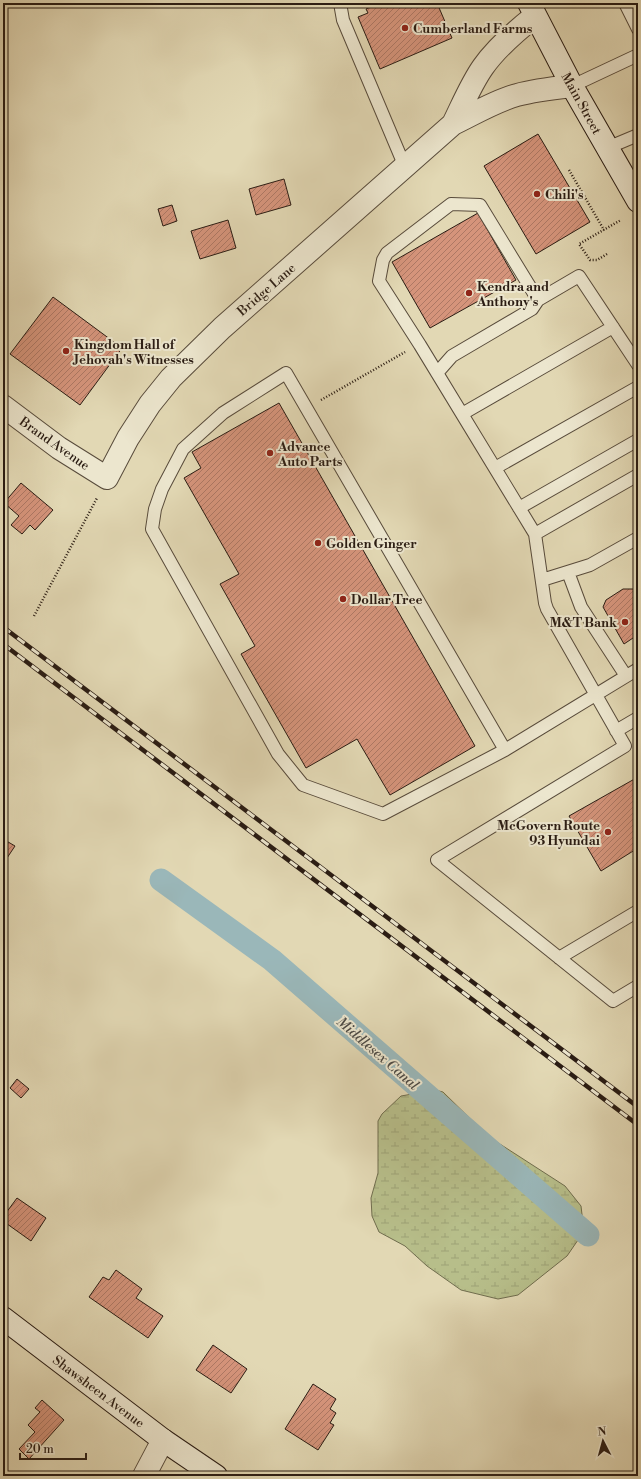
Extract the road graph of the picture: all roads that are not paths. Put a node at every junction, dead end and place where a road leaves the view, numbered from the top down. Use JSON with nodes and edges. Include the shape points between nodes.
{"nodes":[{"id":1,"x":340,"y":3,"type":"edge"},
{"id":2,"x":625,"y":3,"type":"edge"},
{"id":3,"x":532,"y":9,"type":"edge"},
{"id":4,"x":638,"y":29,"type":"edge"},
{"id":5,"x":638,"y":55,"type":"edge"},
{"id":6,"x":572,"y":86,"type":"junction"},
{"id":7,"x":453,"y":124,"type":"junction"},
{"id":8,"x":638,"y":135,"type":"edge"},
{"id":9,"x":607,"y":148,"type":"junction"},
{"id":10,"x":405,"y":167,"type":"junction"},
{"id":11,"x":638,"y":201,"type":"edge"},
{"id":12,"x":538,"y":300,"type":"junction"},
{"id":13,"x":613,"y":327,"type":"junction"},
{"id":14,"x":638,"y":365,"type":"edge"},
{"id":15,"x":437,"y":373,"type":"junction"},
{"id":16,"x":638,"y":387,"type":"edge"},
{"id":17,"x":3,"y":406,"type":"edge"},
{"id":18,"x":462,"y":414,"type":"junction"},
{"id":19,"x":638,"y":440,"type":"edge"},
{"id":20,"x":495,"y":468,"type":"junction"},
{"id":21,"x":638,"y":475,"type":"edge"},
{"id":22,"x":107,"y":478,"type":"joint"},
{"id":23,"x":519,"y":508,"type":"junction"},
{"id":24,"x":535,"y":534,"type":"junction"},
{"id":25,"x":638,"y":538,"type":"edge"},
{"id":26,"x":568,"y":572,"type":"junction"},
{"id":27,"x":542,"y":580,"type":"junction"},
{"id":28,"x":638,"y":669,"type":"edge"},
{"id":29,"x":626,"y":676,"type":"junction"},
{"id":30,"x":595,"y":695,"type":"junction"},
{"id":31,"x":638,"y":718,"type":"edge"},
{"id":32,"x":616,"y":731,"type":"junction"},
{"id":33,"x":505,"y":750,"type":"junction"},
{"id":34,"x":638,"y":911,"type":"edge"},
{"id":35,"x":559,"y":958,"type":"junction"},
{"id":36,"x":638,"y":986,"type":"edge"},
{"id":37,"x":3,"y":1318,"type":"edge"},
{"id":38,"x":163,"y":1440,"type":"junction"},
{"id":39,"x":144,"y":1476,"type":"edge"},
{"id":40,"x":216,"y":1476,"type":"edge"}],
"edges":[{"from":1,"to":10,"type":"lane","via":[[343,20]]},
{"from":2,"to":4,"type":"lane"},
{"from":3,"to":6,"type":"street","name":"Main Street"},
{"from":3,"to":7,"type":"street","name":"Bridge Lane","via":[[482,68]]},
{"from":5,"to":6,"type":"lane"},
{"from":6,"to":7,"type":"street","name":"Bridge Lane","via":[[515,96]]},
{"from":6,"to":9,"type":"street","name":"Main Street"},
{"from":7,"to":10,"type":"street","name":"Bridge Lane"},
{"from":8,"to":9,"type":"lane"},
{"from":9,"to":11,"type":"street","name":"Main Street"},
{"from":10,"to":22,"type":"street","name":"Bridge Lane","via":[[222,328],[171,378],[128,438]]},
{"from":12,"to":13,"type":"lane","via":[[579,276]]},
{"from":12,"to":15,"type":"lane","via":[[532,309],[452,356]]},
{"from":12,"to":15,"type":"lane","via":[[480,205],[451,204],[388,253],[383,260],[379,281]]},
{"from":13,"to":14,"type":"lane"},
{"from":13,"to":18,"type":"lane"},
{"from":15,"to":18,"type":"lane"},
{"from":16,"to":20,"type":"lane"},
{"from":17,"to":22,"type":"street","name":"Brand Avenue","via":[[59,448]]},
{"from":18,"to":20,"type":"lane"},
{"from":19,"to":23,"type":"lane"},
{"from":20,"to":23,"type":"lane"},
{"from":21,"to":24,"type":"lane"},
{"from":23,"to":24,"type":"lane"},
{"from":24,"to":27,"type":"lane"},
{"from":25,"to":26,"type":"lane","via":[[590,565]]},
{"from":26,"to":27,"type":"lane"},
{"from":26,"to":29,"type":"lane","via":[[580,607]]},
{"from":27,"to":30,"type":"lane","via":[[547,609]]},
{"from":28,"to":29,"type":"lane"},
{"from":29,"to":30,"type":"lane"},
{"from":30,"to":32,"type":"lane"},
{"from":30,"to":33,"type":"lane"},
{"from":31,"to":32,"type":"lane"},
{"from":32,"to":35,"type":"lane","via":[[625,746],[437,860]]},
{"from":33,"to":33,"type":"lane","via":[[382,814],[303,785],[278,754],[152,529],[162,489],[183,449],[223,413],[286,373]]},
{"from":34,"to":35,"type":"lane"},
{"from":35,"to":36,"type":"lane","via":[[613,1000]]},
{"from":37,"to":38,"type":"street","name":"Shawsheen Avenue"},
{"from":38,"to":39,"type":"street"},
{"from":38,"to":40,"type":"street","name":"Shawsheen Avenue"}]}
